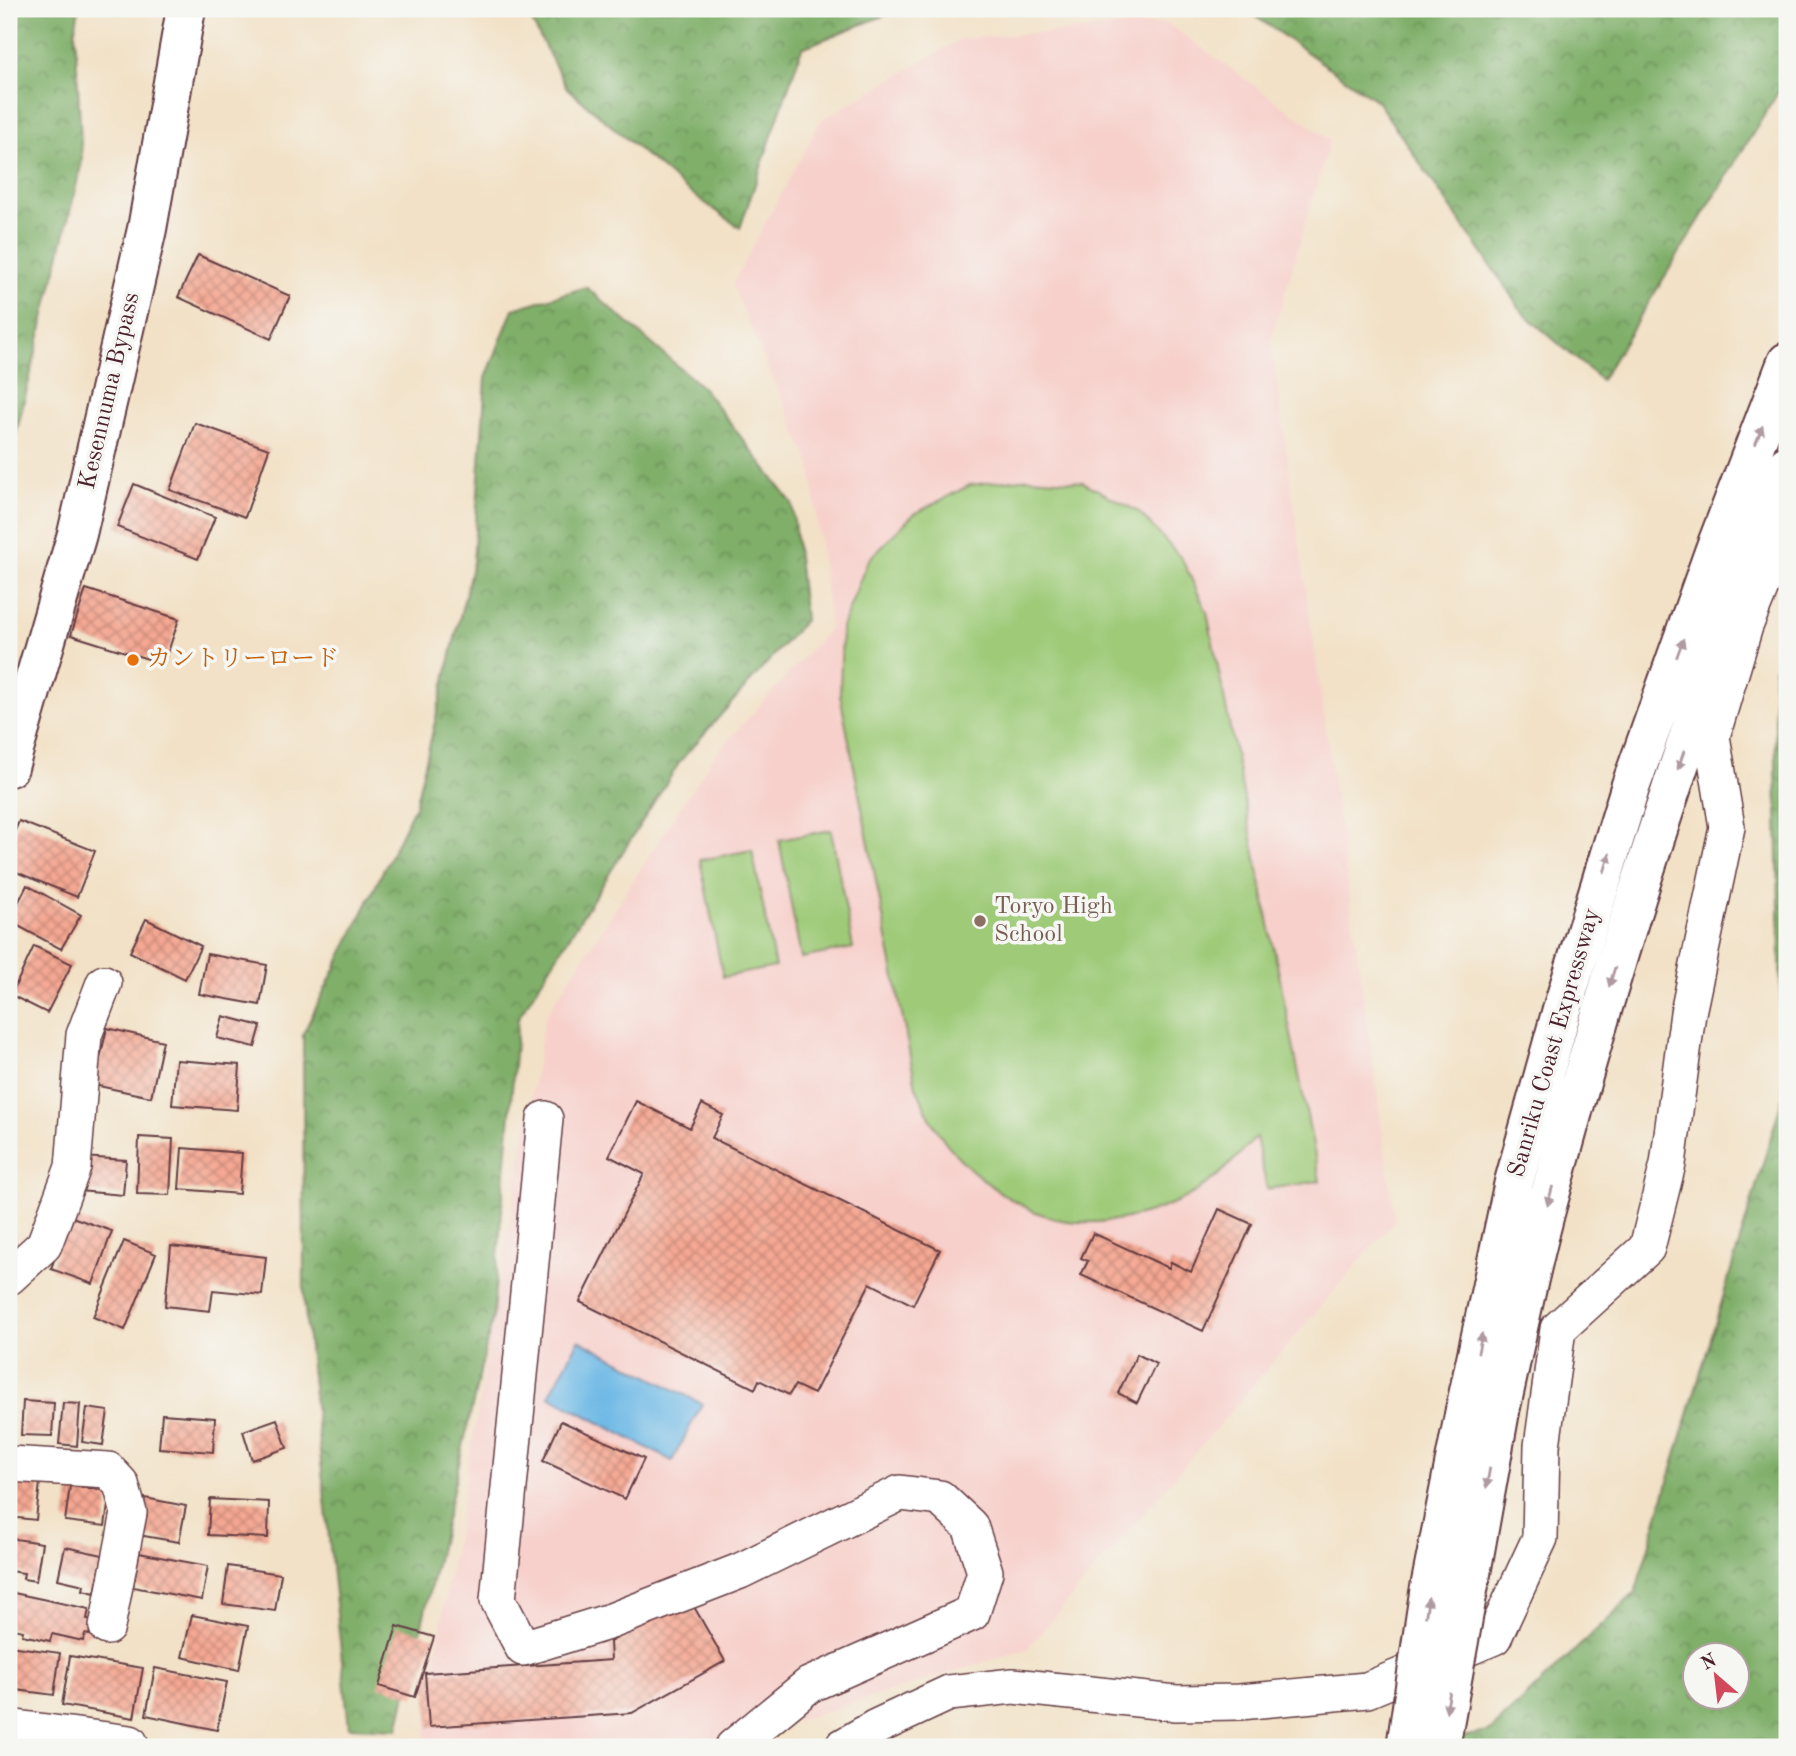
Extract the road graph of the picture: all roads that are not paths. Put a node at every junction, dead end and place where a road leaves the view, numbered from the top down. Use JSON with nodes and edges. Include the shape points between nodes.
{"nodes":[{"id":1,"x":186,"y":9,"type":"edge"},
{"id":2,"x":1787,"y":362,"type":"edge"},
{"id":3,"x":1787,"y":465,"type":"edge"},
{"id":4,"x":1787,"y":523,"type":"edge"},
{"id":5,"x":9,"y":767,"type":"edge"},
{"id":6,"x":104,"y":983,"type":"dead end"},
{"id":7,"x":545,"y":1119,"type":"dead end"},
{"id":8,"x":9,"y":1277,"type":"edge"},
{"id":9,"x":1483,"y":1411,"type":"junction"},
{"id":10,"x":9,"y":1464,"type":"edge"},
{"id":11,"x":107,"y":1627,"type":"dead end"},
{"id":12,"x":9,"y":1727,"type":"edge"},
{"id":13,"x":130,"y":1743,"type":"dead end"},
{"id":14,"x":733,"y":1747,"type":"edge"},
{"id":15,"x":842,"y":1747,"type":"edge"},
{"id":16,"x":1406,"y":1747,"type":"edge"},
{"id":17,"x":1440,"y":1747,"type":"edge"}],
"edges":[{"from":1,"to":5,"type":"highway","name":"Kesennuma Bypass","via":[[147,229],[77,534]]},
{"from":9,"to":2,"type":"highway","name":"Sanriku Coast Expressway","one_way":true,"via":[[1514,1182],[1565,1000],[1635,775]]},
{"from":3,"to":9,"type":"highway","name":"Sanriku Coast Expressway","one_way":true,"via":[[1672,786]]},
{"from":4,"to":15,"type":"street","via":[[1745,626],[1712,736],[1727,827],[1688,1013],[1668,1164],[1647,1248],[1558,1329],[1542,1446],[1540,1538],[1494,1637],[1367,1690],[1176,1703],[1013,1686],[949,1693]]},
{"from":6,"to":8,"type":"street","via":[[84,1035],[73,1167],[44,1245]]},
{"from":7,"to":14,"type":"street","via":[[498,1600],[523,1648],[611,1621],[740,1571],[900,1493],[940,1498],[970,1526],[985,1572],[972,1613],[809,1685]]},
{"from":16,"to":9,"type":"highway","name":"Sanriku Coast Expressway","one_way":true,"bridge":true,"via":[[1429,1592]]},
{"from":9,"to":17,"type":"highway","name":"Sanriku Coast Expressway","one_way":true,"bridge":true},
{"from":10,"to":11,"type":"street","via":[[108,1470],[121,1484],[129,1513]]},
{"from":12,"to":13,"type":"street"}]}
